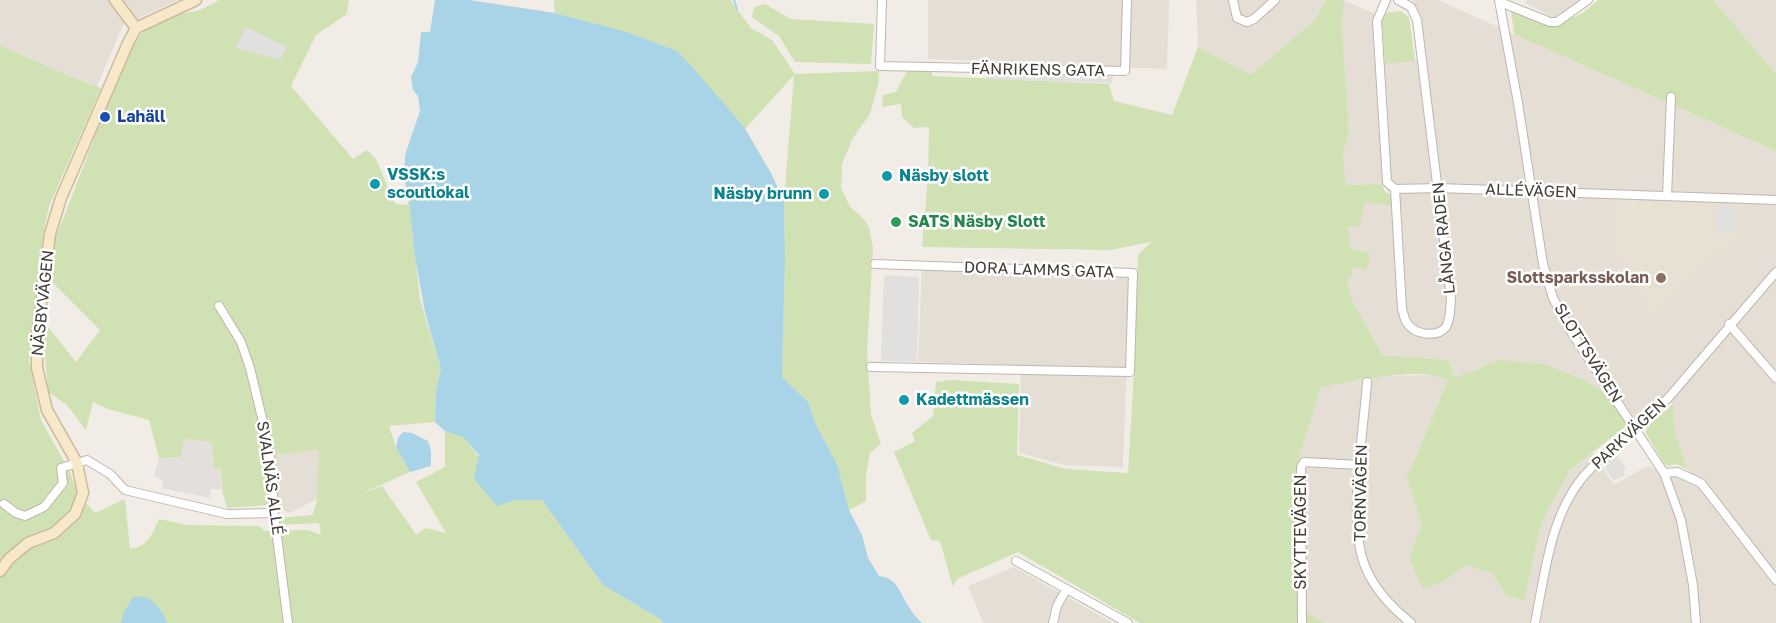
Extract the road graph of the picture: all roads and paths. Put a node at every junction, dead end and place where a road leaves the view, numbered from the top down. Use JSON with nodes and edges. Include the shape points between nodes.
{"nodes":[{"id":1,"x":115,"y":0,"type":"edge"},
{"id":2,"x":196,"y":0,"type":"edge"},
{"id":3,"x":882,"y":0,"type":"edge"},
{"id":4,"x":1127,"y":0,"type":"edge"},
{"id":5,"x":1233,"y":0,"type":"edge"},
{"id":6,"x":1275,"y":0,"type":"edge"},
{"id":7,"x":1386,"y":0,"type":"edge"},
{"id":8,"x":1398,"y":0,"type":"edge"},
{"id":9,"x":1588,"y":0,"type":"edge"},
{"id":10,"x":1500,"y":1,"type":"edge"},
{"id":11,"x":136,"y":28,"type":"junction"},
{"id":12,"x":1671,"y":97,"type":"dead end"},
{"id":13,"x":1439,"y":188,"type":"junction"},
{"id":14,"x":1395,"y":189,"type":"junction"},
{"id":15,"x":1532,"y":192,"type":"junction"},
{"id":16,"x":1667,"y":196,"type":"junction"},
{"id":17,"x":1776,"y":200,"type":"edge"},
{"id":18,"x":875,"y":264,"type":"dead end"},
{"id":19,"x":1776,"y":272,"type":"edge"},
{"id":20,"x":219,"y":306,"type":"dead end"},
{"id":21,"x":1729,"y":324,"type":"junction"},
{"id":22,"x":872,"y":367,"type":"dead end"},
{"id":23,"x":1776,"y":378,"type":"edge"},
{"id":24,"x":1367,"y":382,"type":"dead end"},
{"id":25,"x":1636,"y":429,"type":"junction"},
{"id":26,"x":77,"y":463,"type":"junction"},
{"id":27,"x":1360,"y":465,"type":"junction"},
{"id":28,"x":1664,"y":473,"type":"junction"},
{"id":29,"x":4,"y":504,"type":"dead end"},
{"id":30,"x":274,"y":513,"type":"junction"},
{"id":31,"x":1016,"y":561,"type":"dead end"},
{"id":32,"x":0,"y":571,"type":"edge"},
{"id":33,"x":1776,"y":580,"type":"edge"},
{"id":34,"x":1066,"y":590,"type":"junction"},
{"id":35,"x":288,"y":623,"type":"edge"},
{"id":36,"x":1053,"y":623,"type":"edge"},
{"id":37,"x":1128,"y":623,"type":"edge"},
{"id":38,"x":1302,"y":623,"type":"edge"},
{"id":39,"x":1411,"y":623,"type":"edge"},
{"id":40,"x":1535,"y":623,"type":"edge"},
{"id":41,"x":1696,"y":623,"type":"edge"}],
"edges":[{"from":1,"to":11,"type":"street"},
{"from":2,"to":11,"type":"street"},
{"from":3,"to":4,"type":"street","name":"FÄNRIKENS GATA","via":[[880,66],[1125,71]]},
{"from":5,"to":6,"type":"street","via":[[1237,18],[1247,22]]},
{"from":7,"to":14,"type":"street","name":"LÅNGA RADEN","via":[[1377,21],[1387,182]]},
{"from":8,"to":13,"type":"street","name":"LÅNGA RADEN","via":[[1411,7],[1417,20]]},
{"from":9,"to":10,"type":"street","via":[[1557,22]]},
{"from":10,"to":15,"type":"street","name":"SLOTTSVÄGEN"},
{"from":11,"to":26,"type":"street","name":"NÄSBYVÄGEN","via":[[61,198],[50,234],[37,334],[37,368],[46,410]]},
{"from":12,"to":16,"type":"street"},
{"from":13,"to":14,"type":"street","name":"ALLÉVÄGEN"},
{"from":13,"to":14,"type":"street","name":"LÅNGA RADEN","via":[[1451,298],[1445,328],[1430,334],[1410,327],[1402,309]]},
{"from":13,"to":15,"type":"street","name":"ALLÉVÄGEN"},
{"from":15,"to":16,"type":"street","name":"ALLÉVÄGEN"},
{"from":15,"to":25,"type":"street","name":"SLOTTSVÄGEN","via":[[1543,264],[1553,297],[1573,335]]},
{"from":16,"to":17,"type":"street","name":"ALLÉVÄGEN"},
{"from":18,"to":22,"type":"street","name":"DORA LAMMS GATA","via":[[1133,273],[1130,372]]},
{"from":19,"to":21,"type":"street","name":"PARKVÄGEN"},
{"from":20,"to":30,"type":"street","name":"SVALNÄS ALLÉ","via":[[241,342],[254,379],[272,467]]},
{"from":21,"to":23,"type":"street"},
{"from":21,"to":25,"type":"street","name":"PARKVÄGEN","via":[[1670,396]]},
{"from":24,"to":27,"type":"street","name":"TORNVÄGEN"},
{"from":25,"to":28,"type":"street","name":"SLOTTSVÄGEN"},
{"from":25,"to":40,"type":"street","name":"PARKVÄGEN","via":[[1589,470],[1570,496],[1550,549]]},
{"from":26,"to":29,"type":"street","via":[[61,468],[63,483],[44,507],[25,516]]},
{"from":26,"to":30,"type":"street","via":[[87,460],[110,474],[125,490],[227,514]]},
{"from":26,"to":32,"type":"street","name":"NÄSBYVÄGEN","via":[[83,493],[75,514],[54,533],[28,543]]},
{"from":27,"to":38,"type":"street","name":"SKYTTEVÄGEN","via":[[1304,462],[1301,467]]},
{"from":27,"to":39,"type":"street","name":"TORNVÄGEN","via":[[1358,537],[1363,560],[1385,599]]},
{"from":28,"to":33,"type":"street","via":[[1677,472],[1701,483]]},
{"from":28,"to":41,"type":"street","name":"SLOTTSVÄGEN","via":[[1681,520]]},
{"from":30,"to":35,"type":"street","name":"SVALNÄS ALLÉ"},
{"from":31,"to":34,"type":"street"},
{"from":34,"to":36,"type":"street"},
{"from":34,"to":37,"type":"street"}]}
